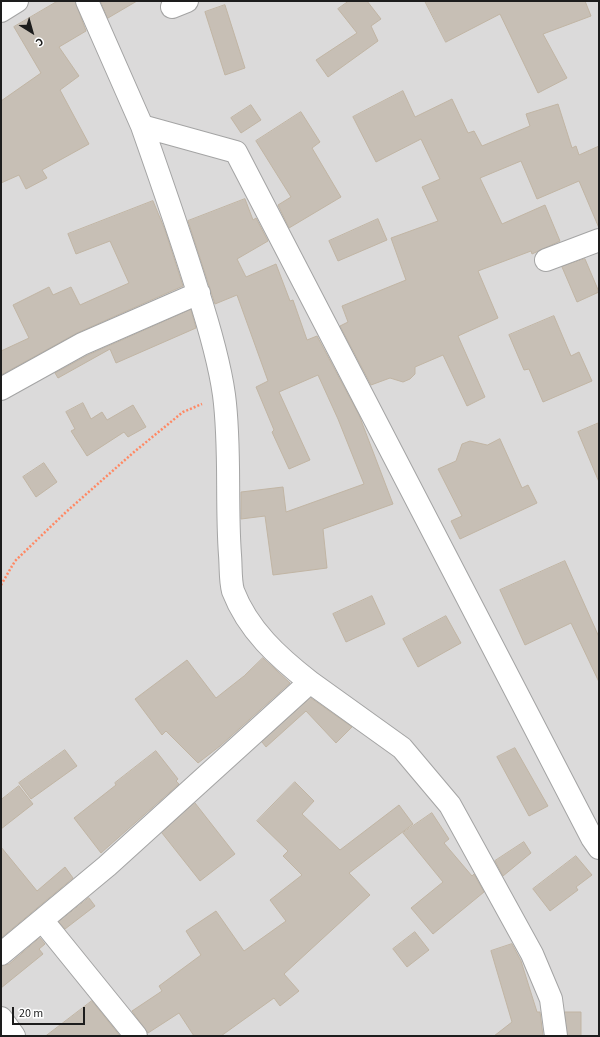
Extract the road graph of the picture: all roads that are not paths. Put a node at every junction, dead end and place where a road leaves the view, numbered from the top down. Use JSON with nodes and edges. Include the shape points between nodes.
{"nodes":[{"id":1,"x":18,"y":1,"type":"edge"},
{"id":2,"x":87,"y":1,"type":"edge"},
{"id":3,"x":1,"y":11,"type":"edge"},
{"id":4,"x":142,"y":126,"type":"junction"},
{"id":5,"x":599,"y":240,"type":"edge"},
{"id":6,"x":546,"y":260,"type":"dead end"},
{"id":7,"x":199,"y":293,"type":"junction"},
{"id":8,"x":1,"y":389,"type":"edge"},
{"id":9,"x":310,"y":682,"type":"junction"},
{"id":10,"x":599,"y":848,"type":"edge"},
{"id":11,"x":42,"y":920,"type":"junction"},
{"id":12,"x":1,"y":954,"type":"edge"},
{"id":13,"x":1,"y":1018,"type":"edge"},
{"id":14,"x":14,"y":1036,"type":"edge"},
{"id":15,"x":136,"y":1036,"type":"edge"},
{"id":16,"x":556,"y":1036,"type":"edge"}],
"edges":[{"from":1,"to":3,"type":"street"},
{"from":2,"to":4,"type":"street"},
{"from":4,"to":7,"type":"street"},
{"from":4,"to":10,"type":"street","via":[[236,152]]},
{"from":5,"to":6,"type":"street"},
{"from":7,"to":8,"type":"street","via":[[82,344]]},
{"from":7,"to":9,"type":"street","via":[[224,394],[229,452],[228,531],[233,590],[261,638],[288,665]]},
{"from":9,"to":11,"type":"street","via":[[107,866]]},
{"from":9,"to":16,"type":"street","via":[[402,748],[450,805],[532,954],[551,999]]},
{"from":11,"to":12,"type":"street"},
{"from":11,"to":15,"type":"street"},
{"from":13,"to":14,"type":"street"}]}
